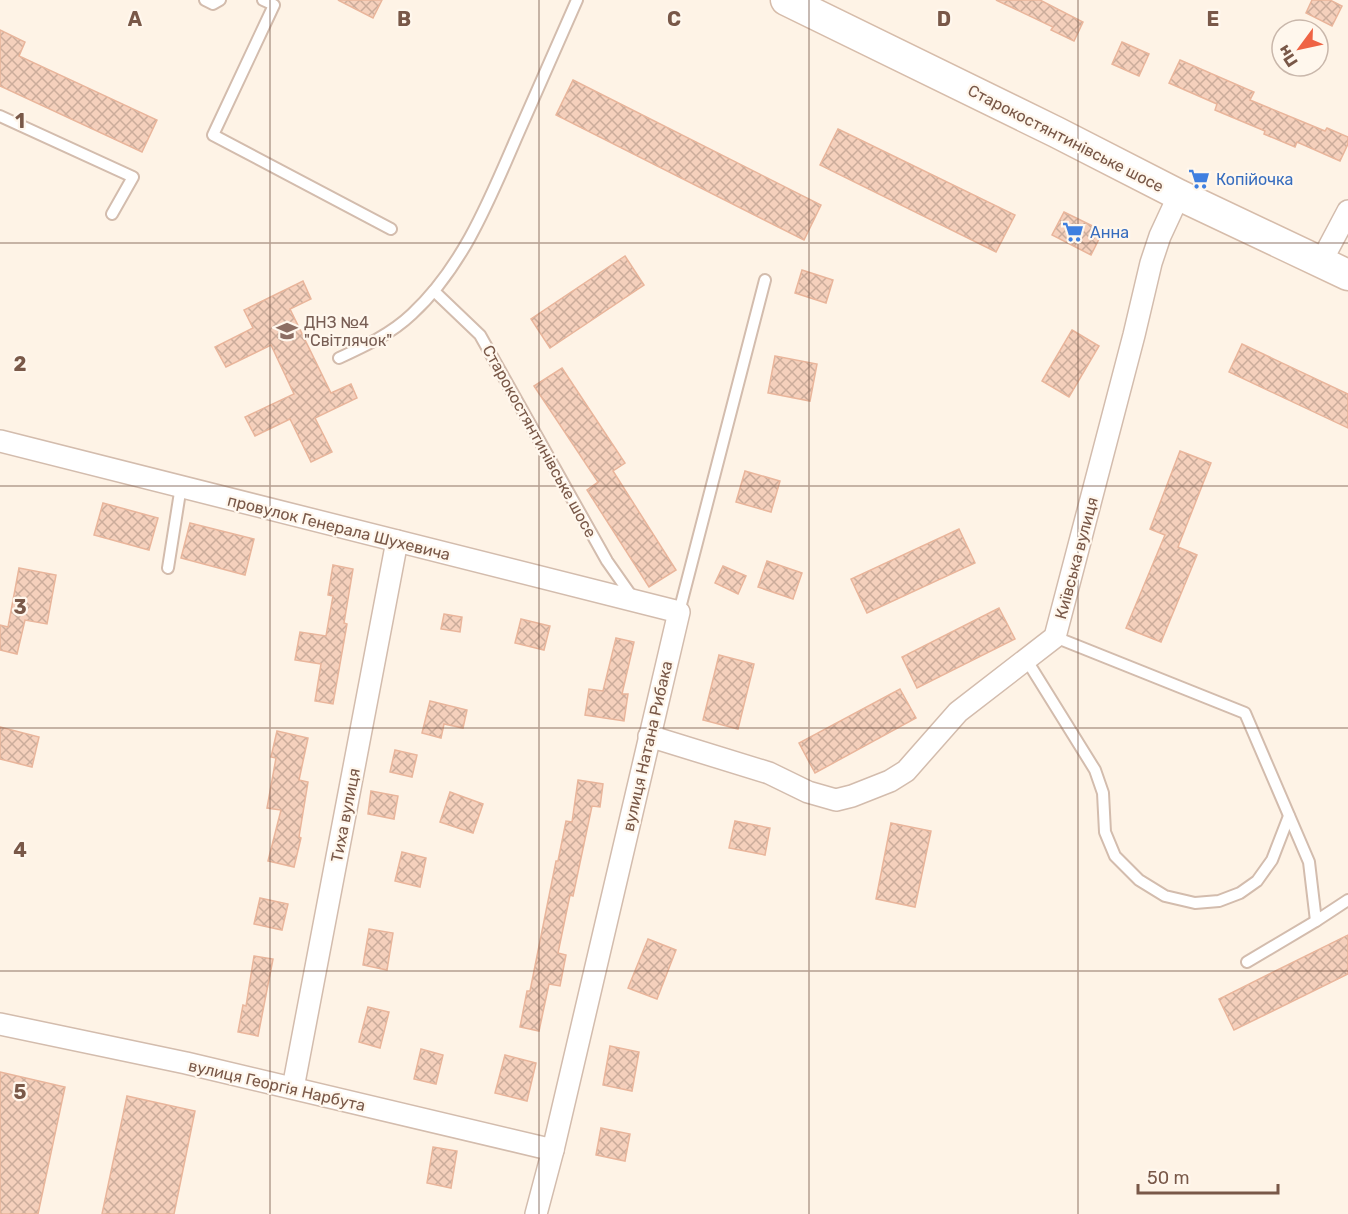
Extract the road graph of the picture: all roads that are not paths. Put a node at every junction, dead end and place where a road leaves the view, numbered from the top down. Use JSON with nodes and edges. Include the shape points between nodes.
{"nodes":[{"id":1,"x":205,"y":0,"type":"edge"},
{"id":2,"x":220,"y":0,"type":"edge"},
{"id":3,"x":263,"y":0,"type":"edge"},
{"id":4,"x":577,"y":0,"type":"edge"},
{"id":5,"x":786,"y":0,"type":"edge"},
{"id":6,"x":0,"y":116,"type":"edge"},
{"id":7,"x":1179,"y":195,"type":"junction"},
{"id":8,"x":1348,"y":211,"type":"edge"},
{"id":9,"x":112,"y":214,"type":"dead end"},
{"id":10,"x":391,"y":229,"type":"dead end"},
{"id":11,"x":1321,"y":262,"type":"junction"},
{"id":12,"x":1348,"y":275,"type":"edge"},
{"id":13,"x":765,"y":280,"type":"dead end"},
{"id":14,"x":434,"y":291,"type":"junction"},
{"id":15,"x":339,"y":358,"type":"dead end"},
{"id":16,"x":0,"y":441,"type":"edge"},
{"id":17,"x":181,"y":486,"type":"junction"},
{"id":18,"x":398,"y":541,"type":"junction"},
{"id":19,"x":168,"y":568,"type":"dead end"},
{"id":20,"x":634,"y":601,"type":"junction"},
{"id":21,"x":679,"y":612,"type":"junction"},
{"id":22,"x":1055,"y":637,"type":"junction"},
{"id":23,"x":1026,"y":659,"type":"junction"},
{"id":24,"x":649,"y":736,"type":"junction"},
{"id":25,"x":1289,"y":816,"type":"junction"},
{"id":26,"x":1348,"y":900,"type":"edge"},
{"id":27,"x":1316,"y":921,"type":"junction"},
{"id":28,"x":1247,"y":962,"type":"dead end"},
{"id":29,"x":0,"y":1024,"type":"edge"},
{"id":30,"x":293,"y":1088,"type":"junction"},
{"id":31,"x":553,"y":1150,"type":"junction"},
{"id":32,"x":536,"y":1214,"type":"edge"}],
"edges":[{"from":1,"to":2,"type":"lane","via":[[213,4]]},
{"from":3,"to":10,"type":"lane","via":[[274,5],[213,135]]},
{"from":4,"to":14,"type":"lane","via":[[478,222]]},
{"from":5,"to":7,"type":"main road","name":"Старокостянтинівське шосе"},
{"from":6,"to":9,"type":"lane","via":[[133,177]]},
{"from":7,"to":11,"type":"main road","name":"Старокостянтинівське шосе"},
{"from":7,"to":22,"type":"street","name":"Київська вулиця","via":[[1151,263]]},
{"from":8,"to":11,"type":"street"},
{"from":11,"to":12,"type":"main road","name":"Старокостянтинівське шосе"},
{"from":13,"to":21,"type":"lane","name":"вулиця Натана Рибака"},
{"from":14,"to":15,"type":"lane","via":[[393,329]]},
{"from":14,"to":20,"type":"lane","name":"Старокостянтинівське шосе","via":[[480,335],[607,561]]},
{"from":16,"to":17,"type":"street","name":"провулок Генерала Шухевича"},
{"from":17,"to":18,"type":"street","name":"провулок Генерала Шухевича"},
{"from":17,"to":19,"type":"lane"},
{"from":18,"to":20,"type":"street","name":"провулок Генерала Шухевича"},
{"from":18,"to":30,"type":"street","name":"Тиха вулиця"},
{"from":20,"to":21,"type":"street","name":"провулок Генерала Шухевича"},
{"from":21,"to":24,"type":"street","name":"вулиця Натана Рибака"},
{"from":22,"to":23,"type":"street","name":"Київська вулиця"},
{"from":22,"to":25,"type":"lane","via":[[1245,713]]},
{"from":23,"to":24,"type":"street","name":"Київська вулиця","via":[[958,712],[906,771],[890,781],[836,800],[808,792],[769,773]]},
{"from":23,"to":25,"type":"lane","via":[[1095,770],[1103,793],[1105,832],[1115,856],[1139,880],[1165,896],[1194,903],[1240,894],[1257,881],[1272,860]]},
{"from":24,"to":31,"type":"street","name":"вулиця Натана Рибака"},
{"from":25,"to":27,"type":"lane","via":[[1309,862]]},
{"from":26,"to":27,"type":"lane"},
{"from":27,"to":28,"type":"lane"},
{"from":29,"to":30,"type":"street","name":"вулиця Георгія Нарбута"},
{"from":30,"to":31,"type":"street","name":"вулиця Георгія Нарбута"},
{"from":31,"to":32,"type":"street","name":"вулиця Натана Рибака"}]}
